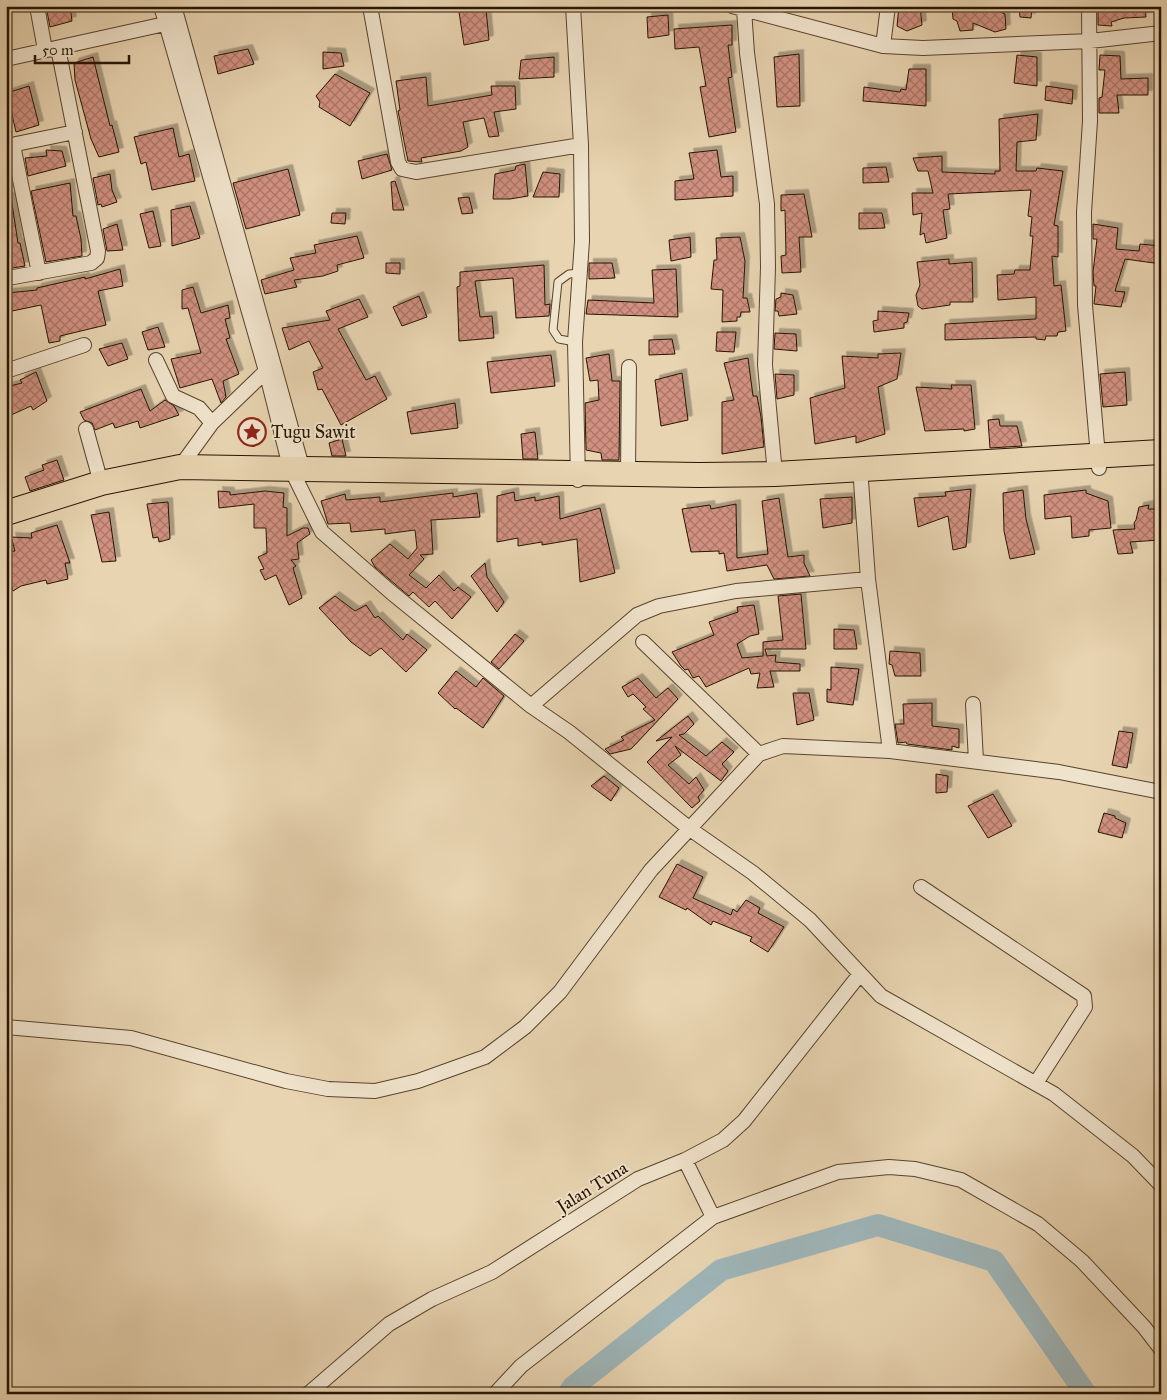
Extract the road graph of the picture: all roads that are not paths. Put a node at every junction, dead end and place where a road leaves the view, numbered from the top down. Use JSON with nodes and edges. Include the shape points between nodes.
{"nodes":[{"id":1,"x":37,"y":6,"type":"edge"},
{"id":2,"x":161,"y":6,"type":"edge"},
{"id":3,"x":174,"y":6,"type":"edge"},
{"id":4,"x":370,"y":6,"type":"edge"},
{"id":5,"x":574,"y":6,"type":"edge"},
{"id":6,"x":888,"y":6,"type":"edge"},
{"id":7,"x":1089,"y":6,"type":"edge"},
{"id":8,"x":738,"y":8,"type":"edge"},
{"id":9,"x":173,"y":22,"type":"junction"},
{"id":10,"x":1161,"y":33,"type":"edge"},
{"id":11,"x":1090,"y":41,"type":"junction"},
{"id":12,"x":883,"y":46,"type":"junction"},
{"id":13,"x":52,"y":49,"type":"junction"},
{"id":14,"x":6,"y":59,"type":"edge"},
{"id":15,"x":75,"y":132,"type":"junction"},
{"id":16,"x":581,"y":145,"type":"junction"},
{"id":17,"x":10,"y":146,"type":"edge"},
{"id":18,"x":39,"y":272,"type":"junction"},
{"id":19,"x":580,"y":273,"type":"junction"},
{"id":20,"x":8,"y":278,"type":"dead end"},
{"id":21,"x":575,"y":342,"type":"junction"},
{"id":22,"x":84,"y":345,"type":"dead end"},
{"id":23,"x":156,"y":360,"type":"dead end"},
{"id":24,"x":629,"y":367,"type":"dead end"},
{"id":25,"x":6,"y":370,"type":"edge"},
{"id":26,"x":271,"y":370,"type":"junction"},
{"id":27,"x":212,"y":423,"type":"junction"},
{"id":28,"x":86,"y":429,"type":"dead end"},
{"id":29,"x":1161,"y":452,"type":"edge"},
{"id":30,"x":1098,"y":461,"type":"junction"},
{"id":31,"x":1161,"y":466,"type":"edge"},
{"id":32,"x":180,"y":467,"type":"junction"},
{"id":33,"x":297,"y":471,"type":"junction"},
{"id":34,"x":628,"y":474,"type":"junction"},
{"id":35,"x":775,"y":474,"type":"junction"},
{"id":36,"x":578,"y":480,"type":"junction"},
{"id":37,"x":861,"y":480,"type":"junction"},
{"id":38,"x":101,"y":483,"type":"junction"},
{"id":39,"x":6,"y":513,"type":"edge"},
{"id":40,"x":6,"y":526,"type":"edge"},
{"id":41,"x":868,"y":579,"type":"junction"},
{"id":42,"x":643,"y":642,"type":"dead end"},
{"id":43,"x":973,"y":704,"type":"dead end"},
{"id":44,"x":531,"y":706,"type":"junction"},
{"id":45,"x":890,"y":750,"type":"junction"},
{"id":46,"x":759,"y":754,"type":"junction"},
{"id":47,"x":976,"y":761,"type":"junction"},
{"id":48,"x":1161,"y":792,"type":"edge"},
{"id":49,"x":690,"y":829,"type":"junction"},
{"id":50,"x":921,"y":887,"type":"dead end"},
{"id":51,"x":860,"y":974,"type":"junction"},
{"id":52,"x":6,"y":1027,"type":"edge"},
{"id":53,"x":1036,"y":1083,"type":"junction"},
{"id":54,"x":685,"y":1160,"type":"junction"},
{"id":55,"x":1161,"y":1185,"type":"edge"},
{"id":56,"x":713,"y":1217,"type":"junction"},
{"id":57,"x":1161,"y":1349,"type":"edge"},
{"id":58,"x":308,"y":1394,"type":"edge"},
{"id":59,"x":495,"y":1394,"type":"edge"}],
"edges":[{"from":1,"to":13,"type":"street"},
{"from":2,"to":9,"type":"street"},
{"from":3,"to":9,"type":"street"},
{"from":4,"to":16,"type":"street","via":[[398,162],[402,169],[416,172]]},
{"from":5,"to":16,"type":"street"},
{"from":6,"to":12,"type":"street"},
{"from":7,"to":11,"type":"street"},
{"from":8,"to":12,"type":"street"},
{"from":8,"to":35,"type":"street","via":[[767,204],[765,365]]},
{"from":9,"to":13,"type":"street"},
{"from":9,"to":26,"type":"street"},
{"from":10,"to":11,"type":"street"},
{"from":11,"to":12,"type":"street","via":[[923,48]]},
{"from":11,"to":30,"type":"street","via":[[1084,305]]},
{"from":13,"to":14,"type":"street"},
{"from":13,"to":15,"type":"street"},
{"from":15,"to":17,"type":"street"},
{"from":15,"to":18,"type":"street","via":[[97,258],[91,263]]},
{"from":16,"to":19,"type":"street"},
{"from":17,"to":18,"type":"street"},
{"from":18,"to":20,"type":"street"},
{"from":19,"to":21,"type":"street"},
{"from":19,"to":21,"type":"lane","via":[[569,274],[558,282],[553,330],[559,339]]},
{"from":21,"to":36,"type":"street"},
{"from":22,"to":25,"type":"street"},
{"from":23,"to":27,"type":"street","via":[[173,396],[199,408]]},
{"from":24,"to":34,"type":"street"},
{"from":26,"to":27,"type":"street"},
{"from":26,"to":33,"type":"street"},
{"from":27,"to":32,"type":"street"},
{"from":28,"to":38,"type":"street"},
{"from":29,"to":30,"type":"highway"},
{"from":30,"to":31,"type":"highway"},
{"from":30,"to":35,"type":"highway"},
{"from":30,"to":37,"type":"highway"},
{"from":32,"to":33,"type":"highway"},
{"from":32,"to":38,"type":"highway"},
{"from":33,"to":36,"type":"highway"},
{"from":33,"to":40,"type":"highway","via":[[148,485]]},
{"from":33,"to":44,"type":"street","via":[[315,522],[334,544]]},
{"from":34,"to":35,"type":"highway"},
{"from":34,"to":36,"type":"highway"},
{"from":36,"to":37,"type":"highway","via":[[771,486]]},
{"from":37,"to":41,"type":"street"},
{"from":38,"to":39,"type":"highway"},
{"from":41,"to":44,"type":"street","via":[[736,591],[660,606],[637,615]]},
{"from":41,"to":45,"type":"street"},
{"from":42,"to":46,"type":"street"},
{"from":43,"to":47,"type":"street"},
{"from":44,"to":49,"type":"street","via":[[569,732]]},
{"from":45,"to":46,"type":"street","via":[[783,746]]},
{"from":45,"to":47,"type":"street"},
{"from":46,"to":49,"type":"street"},
{"from":47,"to":48,"type":"street","via":[[1059,772]]},
{"from":49,"to":51,"type":"street","via":[[754,873],[810,920]]},
{"from":49,"to":52,"type":"street","via":[[651,870],[560,992],[525,1027],[485,1057],[418,1081],[375,1091],[328,1089],[286,1081],[131,1038]]},
{"from":50,"to":53,"type":"street","via":[[1084,996],[1085,1007]]},
{"from":51,"to":53,"type":"street","via":[[882,996]]},
{"from":51,"to":54,"type":"street","name":"Jalan Tuna","via":[[744,1122],[722,1140]]},
{"from":53,"to":55,"type":"street","via":[[1133,1156]]},
{"from":54,"to":56,"type":"street"},
{"from":54,"to":58,"type":"street","name":"Jalan Tuna","via":[[638,1179],[492,1272],[432,1299],[389,1324]]},
{"from":56,"to":57,"type":"street","via":[[838,1172],[915,1169],[961,1180],[1053,1236],[1089,1268]]},
{"from":56,"to":59,"type":"street","via":[[521,1366]]}]}
